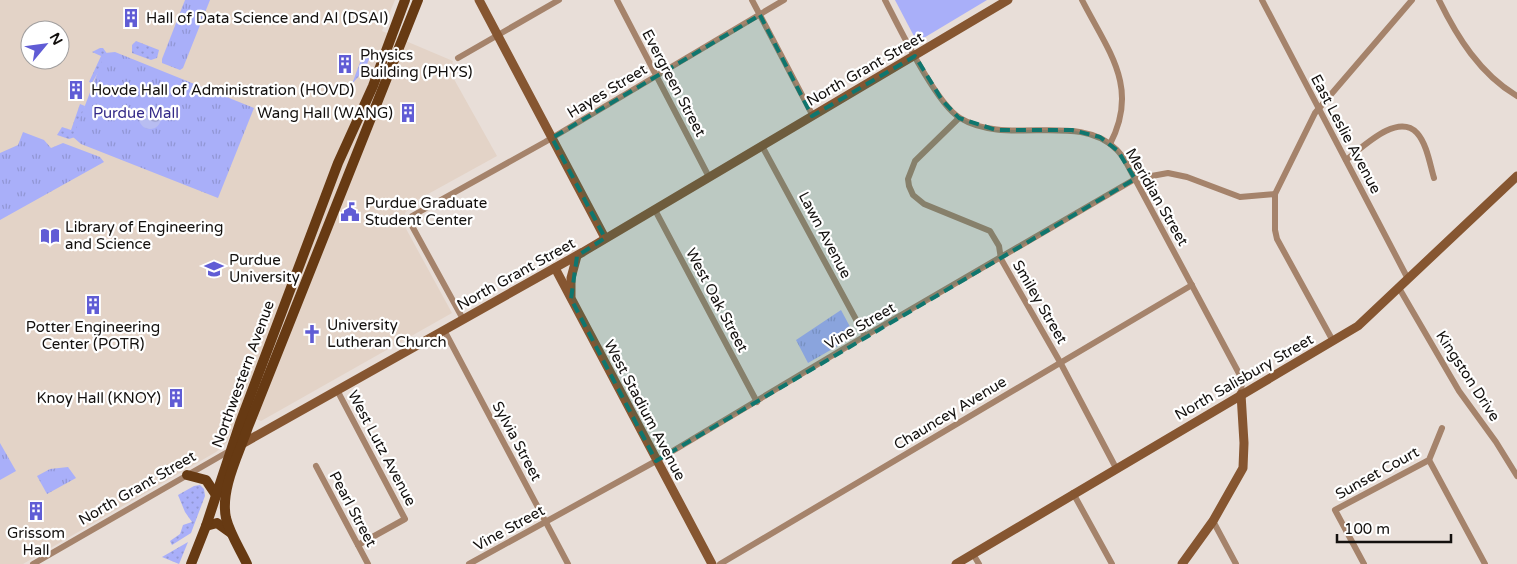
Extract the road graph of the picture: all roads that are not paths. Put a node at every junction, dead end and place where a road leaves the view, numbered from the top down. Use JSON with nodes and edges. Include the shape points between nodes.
{"nodes":[{"id":1,"x":405,"y":0,"type":"edge"},
{"id":2,"x":418,"y":0,"type":"edge"},
{"id":3,"x":479,"y":0,"type":"edge"},
{"id":4,"x":559,"y":0,"type":"edge"},
{"id":5,"x":616,"y":0,"type":"edge"},
{"id":6,"x":752,"y":0,"type":"edge"},
{"id":7,"x":784,"y":0,"type":"edge"},
{"id":8,"x":885,"y":0,"type":"edge"},
{"id":9,"x":1008,"y":0,"type":"edge"},
{"id":10,"x":1082,"y":0,"type":"edge"},
{"id":11,"x":1262,"y":0,"type":"edge"},
{"id":12,"x":1412,"y":0,"type":"edge"},
{"id":13,"x":1440,"y":0,"type":"edge"},
{"id":14,"x":760,"y":15,"type":"junction"},
{"id":15,"x":498,"y":35,"type":"junction"},
{"id":16,"x":915,"y":56,"type":"junction"},
{"id":17,"x":458,"y":58,"type":"dead end"},
{"id":18,"x":657,"y":76,"type":"junction"},
{"id":19,"x":1517,"y":96,"type":"edge"},
{"id":20,"x":1319,"y":108,"type":"junction"},
{"id":21,"x":812,"y":116,"type":"junction"},
{"id":22,"x":960,"y":118,"type":"junction"},
{"id":23,"x":552,"y":138,"type":"junction"},
{"id":24,"x":1110,"y":144,"type":"junction"},
{"id":25,"x":762,"y":146,"type":"junction"},
{"id":26,"x":1346,"y":160,"type":"junction"},
{"id":27,"x":1517,"y":176,"type":"edge"},
{"id":28,"x":709,"y":177,"type":"junction"},
{"id":29,"x":1434,"y":178,"type":"dead end"},
{"id":30,"x":1135,"y":179,"type":"junction"},
{"id":31,"x":1276,"y":194,"type":"junction"},
{"id":32,"x":655,"y":210,"type":"junction"},
{"id":33,"x":605,"y":238,"type":"junction"},
{"id":34,"x":577,"y":256,"type":"junction"},
{"id":35,"x":1000,"y":259,"type":"junction"},
{"id":36,"x":555,"y":268,"type":"junction"},
{"id":37,"x":1408,"y":279,"type":"junction"},
{"id":38,"x":1192,"y":285,"type":"junction"},
{"id":39,"x":1399,"y":288,"type":"junction"},
{"id":40,"x":571,"y":299,"type":"junction"},
{"id":41,"x":463,"y":319,"type":"junction"},
{"id":42,"x":444,"y":330,"type":"junction"},
{"id":43,"x":865,"y":336,"type":"junction"},
{"id":44,"x":1333,"y":341,"type":"junction"},
{"id":45,"x":1060,"y":362,"type":"junction"},
{"id":46,"x":337,"y":390,"type":"junction"},
{"id":47,"x":1241,"y":394,"type":"junction"},
{"id":48,"x":757,"y":402,"type":"junction"},
{"id":49,"x":1442,"y":428,"type":"dead end"},
{"id":50,"x":243,"y":442,"type":"junction"},
{"id":51,"x":231,"y":450,"type":"junction"},
{"id":52,"x":1429,"y":460,"type":"junction"},
{"id":53,"x":656,"y":461,"type":"junction"},
{"id":54,"x":316,"y":466,"type":"dead end"},
{"id":55,"x":1116,"y":468,"type":"junction"},
{"id":56,"x":187,"y":475,"type":"junction"},
{"id":57,"x":1517,"y":476,"type":"edge"},
{"id":58,"x":1073,"y":493,"type":"junction"},
{"id":59,"x":216,"y":495,"type":"junction"},
{"id":60,"x":1213,"y":521,"type":"junction"},
{"id":61,"x":546,"y":522,"type":"junction"},
{"id":62,"x":206,"y":526,"type":"junction"},
{"id":63,"x":232,"y":534,"type":"junction"},
{"id":64,"x":358,"y":545,"type":"junction"},
{"id":65,"x":973,"y":554,"type":"junction"},
{"id":66,"x":33,"y":564,"type":"edge"},
{"id":67,"x":191,"y":564,"type":"edge"},
{"id":68,"x":247,"y":564,"type":"edge"},
{"id":69,"x":368,"y":564,"type":"edge"},
{"id":70,"x":469,"y":564,"type":"edge"},
{"id":71,"x":568,"y":564,"type":"edge"},
{"id":72,"x":712,"y":564,"type":"edge"},
{"id":73,"x":720,"y":564,"type":"edge"},
{"id":74,"x":956,"y":564,"type":"edge"},
{"id":75,"x":979,"y":564,"type":"edge"},
{"id":76,"x":1112,"y":564,"type":"edge"},
{"id":77,"x":1182,"y":564,"type":"edge"},
{"id":78,"x":1236,"y":564,"type":"edge"},
{"id":79,"x":1364,"y":564,"type":"edge"},
{"id":80,"x":1485,"y":564,"type":"edge"}],
"edges":[{"from":1,"to":51,"type":"main road","name":"Northwestern Avenue","via":[[373,86],[338,163]]},
{"from":2,"to":50,"type":"main road","name":"Northwestern Avenue"},
{"from":3,"to":15,"type":"street"},
{"from":4,"to":15,"type":"street"},
{"from":5,"to":18,"type":"street","name":"Evergreen Street"},
{"from":6,"to":14,"type":"street"},
{"from":7,"to":14,"type":"street","name":"Hayes Street"},
{"from":8,"to":16,"type":"street","name":"Meridian Street"},
{"from":9,"to":16,"type":"street","name":"North Grant Street"},
{"from":10,"to":24,"type":"street","via":[[1115,64],[1122,88],[1122,115]]},
{"from":11,"to":20,"type":"street","name":"East Leslie Avenue"},
{"from":12,"to":20,"type":"street"},
{"from":13,"to":19,"type":"street","via":[[1465,46],[1496,80]]},
{"from":14,"to":18,"type":"street","name":"Hayes Street"},
{"from":14,"to":21,"type":"street"},
{"from":15,"to":17,"type":"street"},
{"from":15,"to":23,"type":"street"},
{"from":16,"to":21,"type":"street","name":"North Grant Street"},
{"from":16,"to":22,"type":"street","name":"Meridian Street","via":[[942,100]]},
{"from":18,"to":23,"type":"street","name":"Hayes Street"},
{"from":18,"to":28,"type":"street","name":"Evergreen Street"},
{"from":20,"to":26,"type":"street","name":"East Leslie Avenue"},
{"from":20,"to":31,"type":"street"},
{"from":21,"to":25,"type":"street","name":"North Grant Street"},
{"from":22,"to":24,"type":"street","name":"Meridian Street","via":[[996,130],[1084,132]]},
{"from":22,"to":35,"type":"street","name":"Smiley Street","via":[[915,162],[908,179],[909,186],[913,195],[924,204],[990,231],[999,246]]},
{"from":23,"to":33,"type":"street"},
{"from":23,"to":41,"type":"street","name":"Hayes Street","via":[[412,216],[410,222]]},
{"from":24,"to":30,"type":"street","name":"Meridian Street"},
{"from":25,"to":28,"type":"street","name":"North Grant Street"},
{"from":25,"to":43,"type":"street","name":"Lawn Avenue"},
{"from":26,"to":29,"type":"street","via":[[1385,131],[1406,127],[1417,134],[1423,144]]},
{"from":26,"to":37,"type":"street","name":"East Leslie Avenue"},
{"from":27,"to":37,"type":"street","name":"North Salisbury Street"},
{"from":28,"to":32,"type":"street","name":"North Grant Street"},
{"from":30,"to":31,"type":"street","name":"Vine Street","via":[[1168,173],[1240,197]]},
{"from":30,"to":35,"type":"street","name":"Vine Street"},
{"from":30,"to":38,"type":"street","name":"Meridian Street"},
{"from":31,"to":44,"type":"street","via":[[1277,239]]},
{"from":32,"to":33,"type":"street","name":"North Grant Street"},
{"from":32,"to":48,"type":"street","name":"West Oak Street"},
{"from":33,"to":34,"type":"street","name":"North Grant Street"},
{"from":34,"to":36,"type":"street","name":"North Grant Street"},
{"from":34,"to":40,"type":"street","via":[[571,278]]},
{"from":35,"to":43,"type":"street","name":"Vine Street"},
{"from":35,"to":45,"type":"street","name":"Smiley Street"},
{"from":36,"to":40,"type":"street","name":"West Stadium Avenue"},
{"from":36,"to":41,"type":"street","name":"North Grant Street"},
{"from":37,"to":39,"type":"street","name":"North Salisbury Street"},
{"from":38,"to":45,"type":"street","name":"Chauncey Avenue"},
{"from":38,"to":47,"type":"street","name":"Meridian Street","via":[[1242,379]]},
{"from":39,"to":44,"type":"street","name":"North Salisbury Street","via":[[1358,326]]},
{"from":39,"to":57,"type":"street","name":"Kingston Drive","via":[[1459,391]]},
{"from":40,"to":53,"type":"street","name":"West Stadium Avenue"},
{"from":41,"to":42,"type":"street","name":"North Grant Street"},
{"from":42,"to":46,"type":"street","name":"North Grant Street"},
{"from":42,"to":61,"type":"street","name":"Sylvia Street"},
{"from":43,"to":48,"type":"street","name":"Vine Street"},
{"from":44,"to":47,"type":"street","name":"North Salisbury Street"},
{"from":45,"to":55,"type":"street","name":"Smiley Street"},
{"from":45,"to":73,"type":"street","name":"Chauncey Avenue"},
{"from":46,"to":50,"type":"street","name":"North Grant Street"},
{"from":46,"to":64,"type":"street","name":"West Lutz Avenue","via":[[405,519]]},
{"from":47,"to":55,"type":"street","name":"North Salisbury Street"},
{"from":47,"to":60,"type":"street","via":[[1243,468]]},
{"from":48,"to":53,"type":"street","name":"Vine Street"},
{"from":49,"to":52,"type":"street","name":"Sunset Court"},
{"from":50,"to":51,"type":"street","name":"North Grant Street"},
{"from":50,"to":63,"type":"main road","name":"Northwestern Avenue","via":[[226,496],[226,517]]},
{"from":51,"to":56,"type":"street","name":"North Grant Street"},
{"from":51,"to":59,"type":"main road","name":"Northwestern Avenue"},
{"from":52,"to":79,"type":"street","name":"Sunset Court","via":[[1335,510]]},
{"from":52,"to":80,"type":"street"},
{"from":53,"to":61,"type":"street","name":"Vine Street"},
{"from":53,"to":72,"type":"street","name":"West Stadium Avenue"},
{"from":54,"to":64,"type":"street","name":"Pearl Street"},
{"from":55,"to":58,"type":"street","name":"North Salisbury Street"},
{"from":56,"to":59,"type":"main road","via":[[206,480]]},
{"from":56,"to":66,"type":"street","name":"North Grant Street"},
{"from":58,"to":65,"type":"street","name":"North Salisbury Street"},
{"from":58,"to":76,"type":"street"},
{"from":59,"to":62,"type":"main road","name":"Northwestern Avenue"},
{"from":60,"to":77,"type":"street"},
{"from":60,"to":78,"type":"street"},
{"from":61,"to":70,"type":"street","name":"Vine Street"},
{"from":61,"to":71,"type":"street","name":"Sylvia Street"},
{"from":62,"to":63,"type":"main road","via":[[217,523]]},
{"from":62,"to":67,"type":"main road","name":"Northwestern Avenue"},
{"from":63,"to":68,"type":"main road","name":"Northwestern Avenue"},
{"from":64,"to":69,"type":"street","name":"Pearl Street"},
{"from":65,"to":74,"type":"street","name":"North Salisbury Street"},
{"from":65,"to":75,"type":"street"}]}
